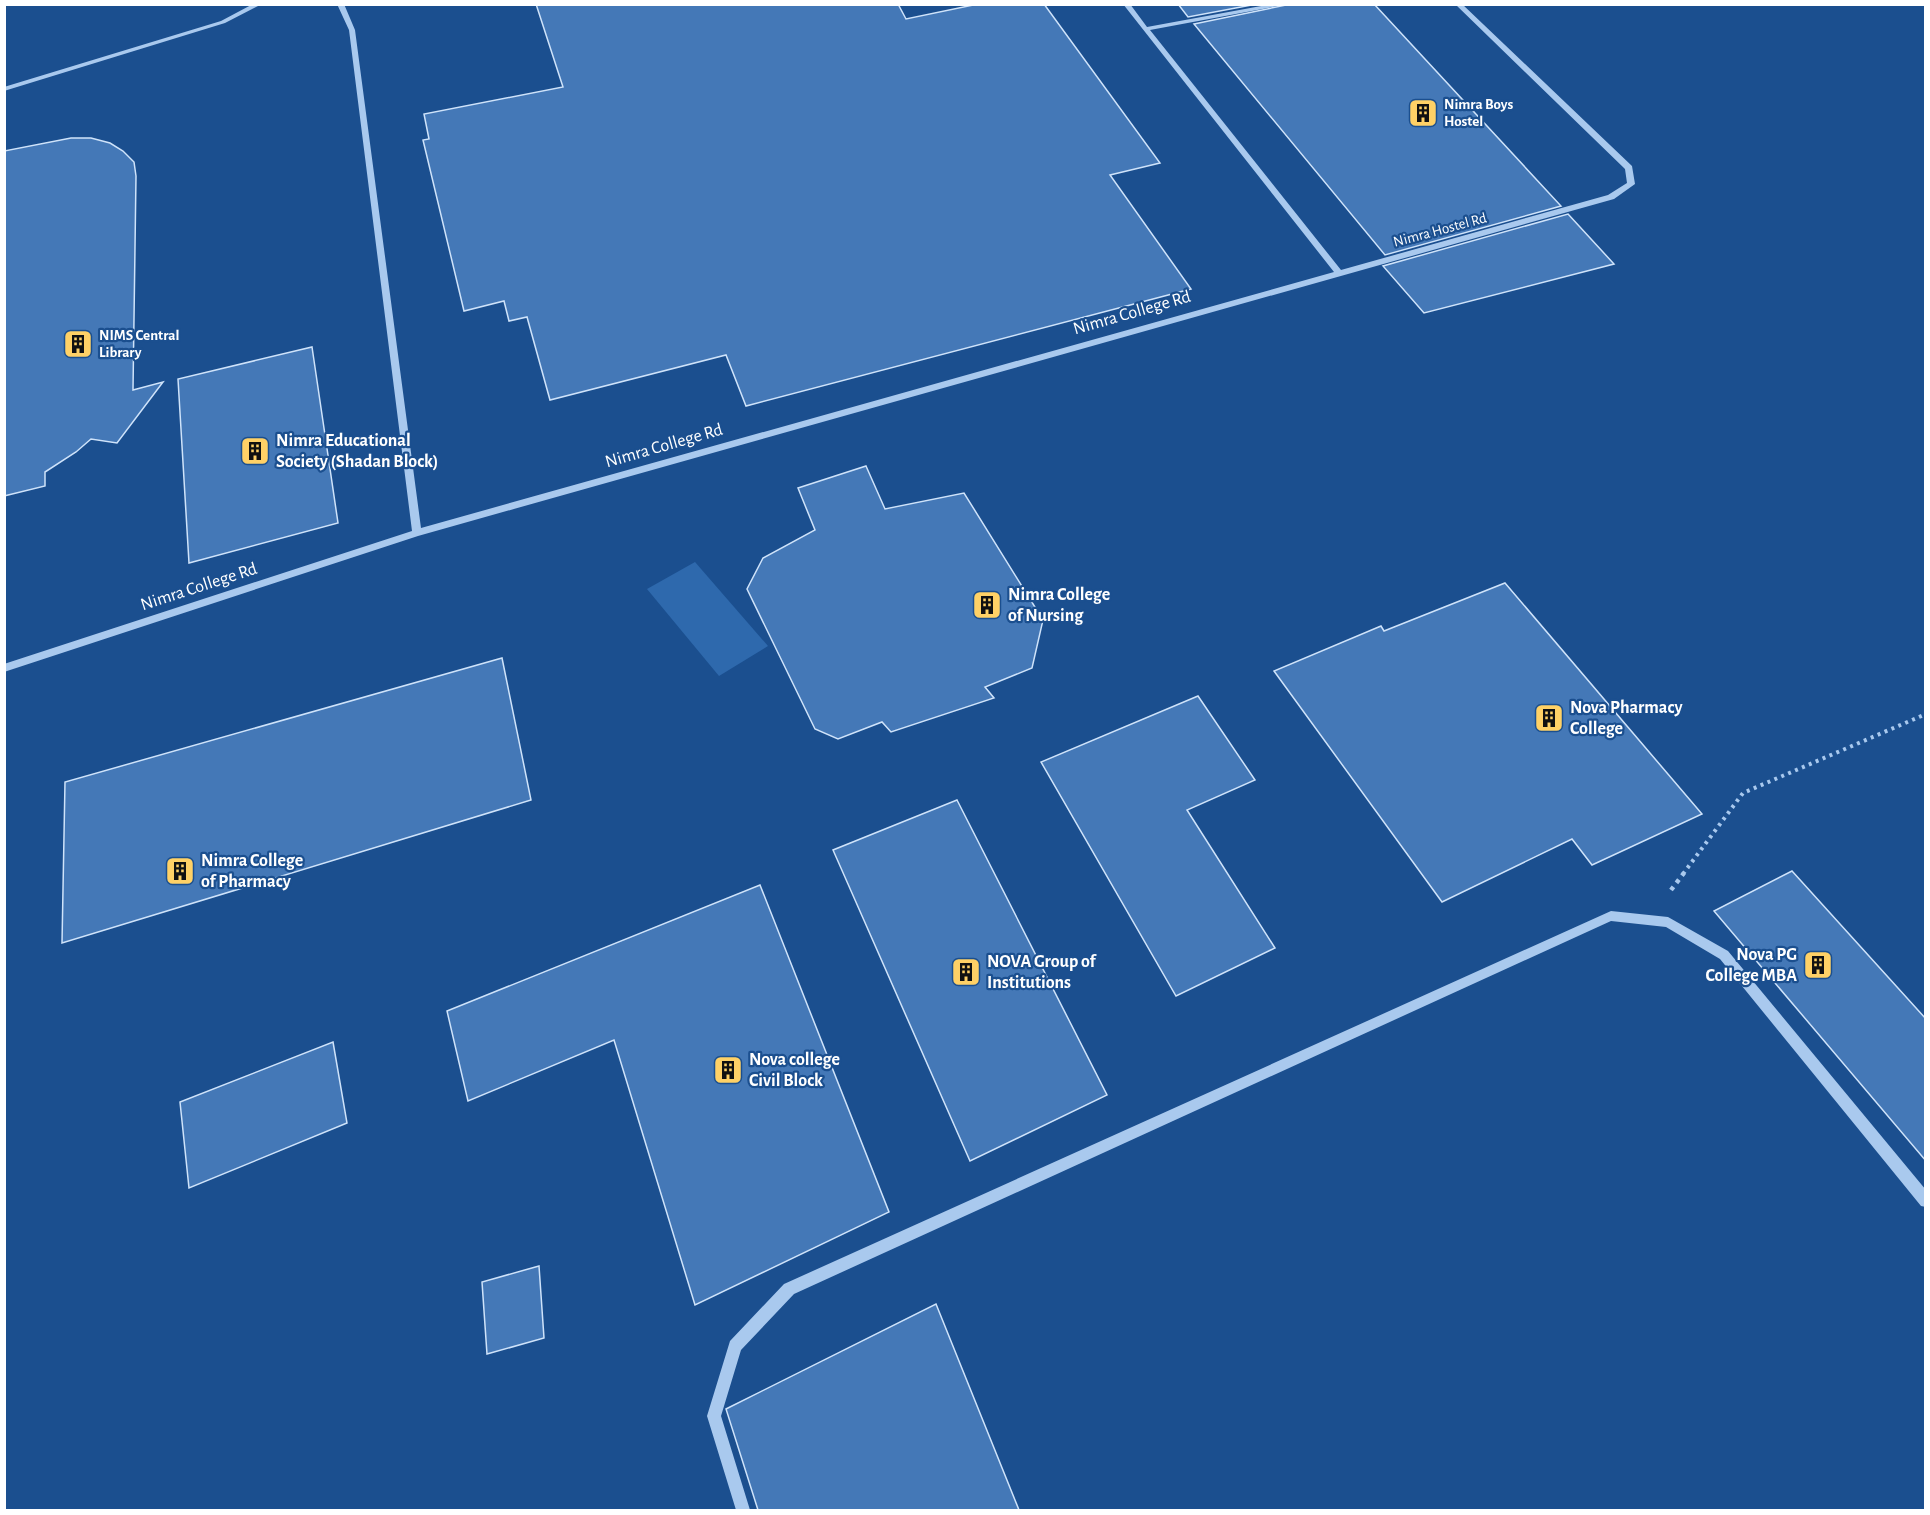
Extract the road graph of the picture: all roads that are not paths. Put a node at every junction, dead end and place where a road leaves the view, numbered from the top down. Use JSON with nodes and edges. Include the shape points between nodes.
{"nodes":[{"id":1,"x":259,"y":4,"type":"edge"},
{"id":2,"x":340,"y":4,"type":"edge"},
{"id":3,"x":1126,"y":4,"type":"edge"},
{"id":4,"x":1286,"y":4,"type":"edge"},
{"id":5,"x":1458,"y":4,"type":"edge"},
{"id":6,"x":1144,"y":29,"type":"junction"},
{"id":7,"x":4,"y":89,"type":"edge"},
{"id":8,"x":1338,"y":272,"type":"junction"},
{"id":9,"x":417,"y":533,"type":"junction"},
{"id":10,"x":4,"y":668,"type":"edge"},
{"id":11,"x":1926,"y":1201,"type":"edge"},
{"id":12,"x":742,"y":1510,"type":"edge"}],
"edges":[{"from":1,"to":7,"type":"street","via":[[223,22]]},
{"from":2,"to":9,"type":"street","via":[[352,30]]},
{"from":3,"to":6,"type":"street"},
{"from":4,"to":6,"type":"street"},
{"from":5,"to":8,"type":"street","name":"Nimra Hostel Rd","via":[[1629,168],[1631,184],[1611,197]]},
{"from":6,"to":8,"type":"street"},
{"from":8,"to":9,"type":"street","name":"Nimra College Rd"},
{"from":9,"to":10,"type":"street","name":"Nimra College Rd"},
{"from":11,"to":12,"type":"street","via":[[1724,955],[1668,922],[1611,916],[789,1288],[735,1346],[714,1416]]}]}
